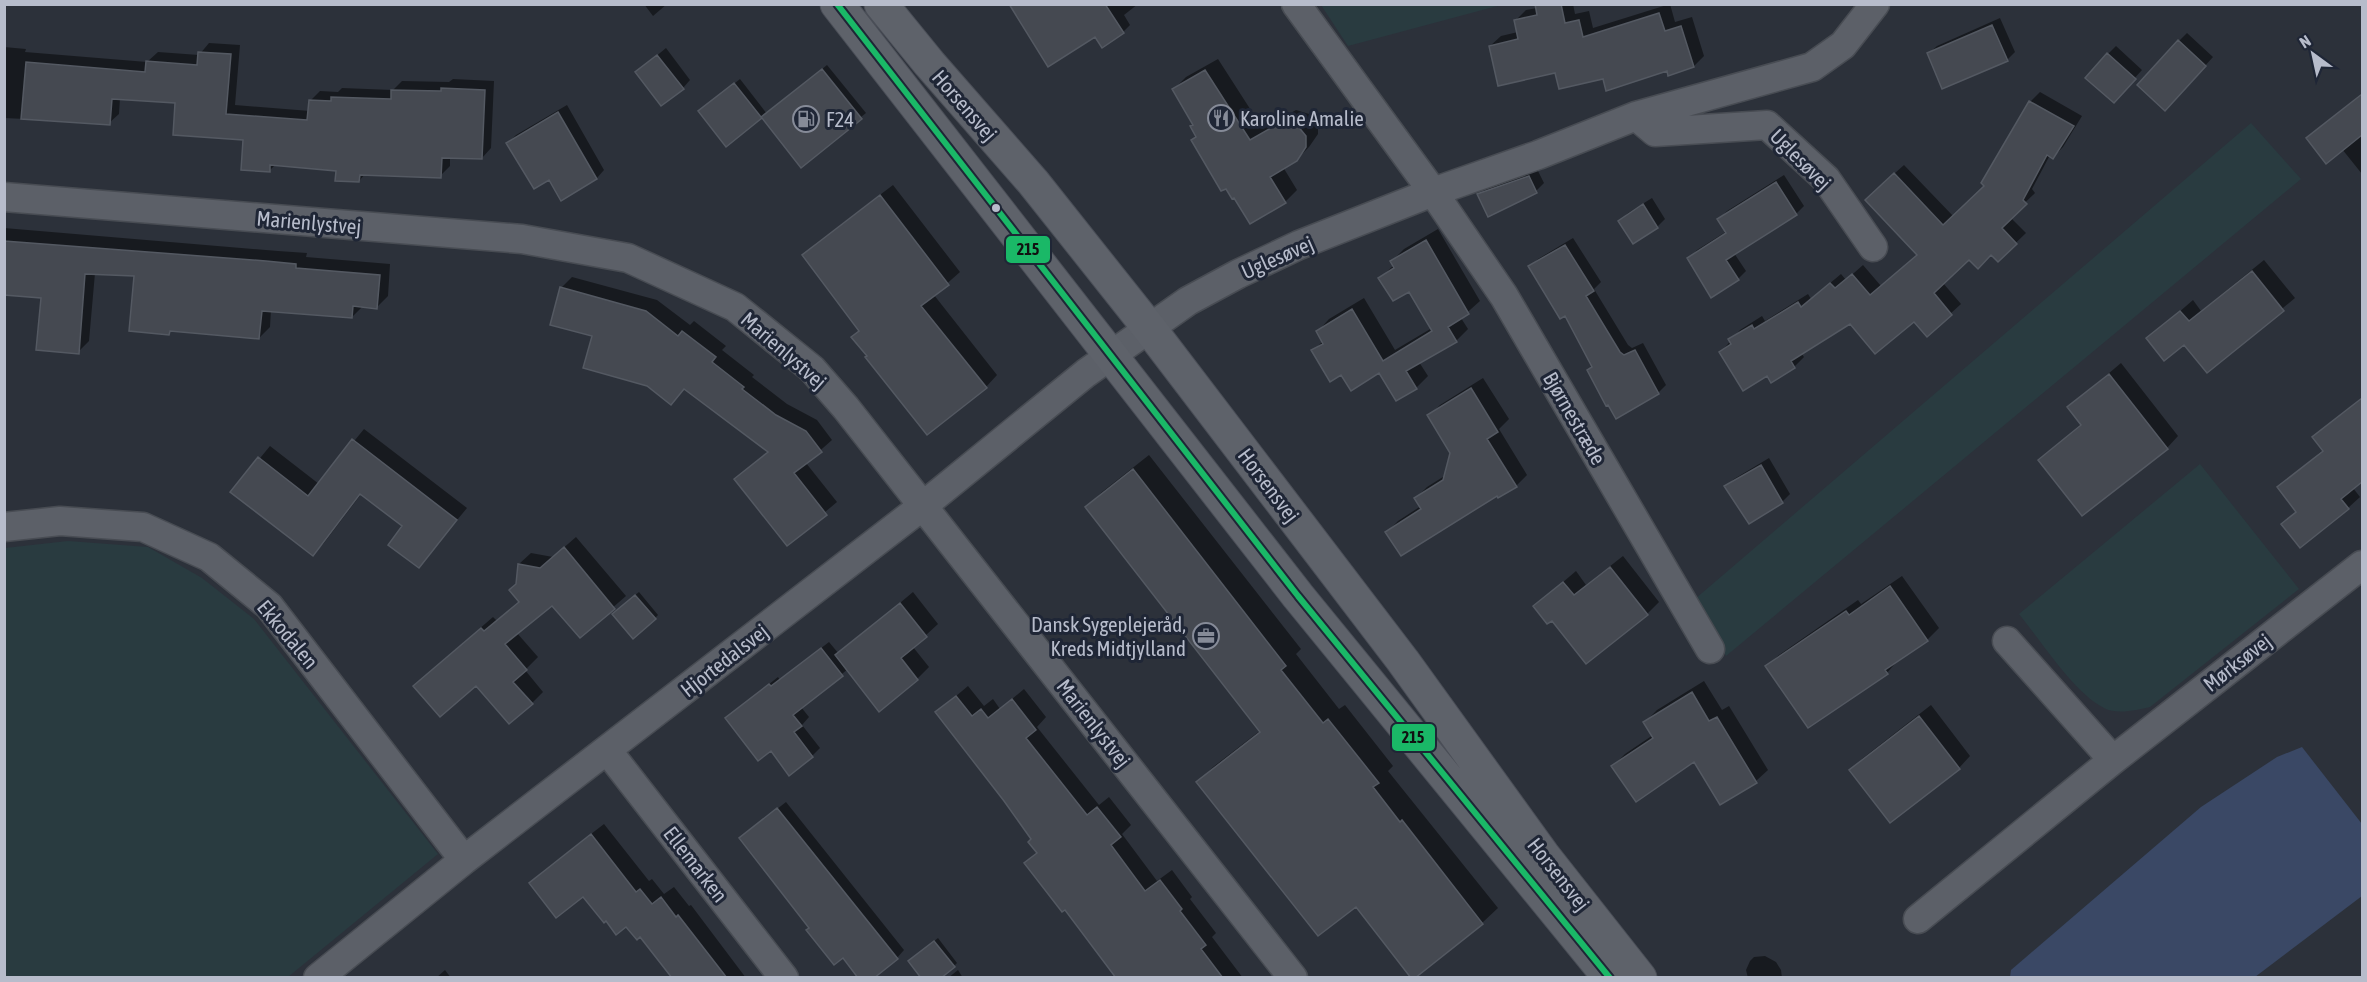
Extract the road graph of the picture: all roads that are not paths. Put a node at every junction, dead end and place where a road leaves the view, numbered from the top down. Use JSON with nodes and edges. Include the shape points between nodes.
{"nodes":[{"id":1,"x":837,"y":4,"type":"edge"},
{"id":2,"x":881,"y":4,"type":"edge"},
{"id":3,"x":1296,"y":4,"type":"edge"},
{"id":4,"x":1875,"y":4,"type":"edge"},
{"id":5,"x":1636,"y":116,"type":"junction"},
{"id":6,"x":1433,"y":192,"type":"junction"},
{"id":7,"x":4,"y":197,"type":"edge"},
{"id":8,"x":1873,"y":247,"type":"dead end"},
{"id":9,"x":1130,"y":341,"type":"junction"},
{"id":10,"x":924,"y":505,"type":"junction"},
{"id":11,"x":4,"y":527,"type":"edge"},
{"id":12,"x":2362,"y":565,"type":"edge"},
{"id":13,"x":2007,"y":641,"type":"dead end"},
{"id":14,"x":1710,"y":649,"type":"dead end"},
{"id":15,"x":607,"y":750,"type":"junction"},
{"id":16,"x":2113,"y":760,"type":"junction"},
{"id":17,"x":464,"y":860,"type":"junction"},
{"id":18,"x":1918,"y":919,"type":"dead end"},
{"id":19,"x":318,"y":978,"type":"edge"},
{"id":20,"x":784,"y":978,"type":"edge"},
{"id":21,"x":1293,"y":978,"type":"edge"},
{"id":22,"x":1610,"y":978,"type":"edge"},
{"id":23,"x":1640,"y":978,"type":"edge"}],
"edges":[{"from":1,"to":9,"type":"main road","name":"Horsensvej"},
{"from":2,"to":9,"type":"main road","name":"Horsensvej","via":[[1034,182]]},
{"from":3,"to":6,"type":"street"},
{"from":4,"to":5,"type":"street","name":"Uglesøvej","via":[[1843,45],[1812,67]]},
{"from":5,"to":6,"type":"street","name":"Uglesøvej"},
{"from":5,"to":8,"type":"street","name":"Uglesøvej","via":[[1655,132],[1767,124],[1826,179]]},
{"from":6,"to":9,"type":"street","name":"Uglesøvej","via":[[1299,245],[1238,274]]},
{"from":6,"to":14,"type":"street","name":"Bjørnestræde","via":[[1504,296]]},
{"from":7,"to":10,"type":"street","name":"Marienlystvej","via":[[522,239],[628,258],[735,307],[812,369]]},
{"from":9,"to":10,"type":"street","name":"Hjortedalsvej"},
{"from":9,"to":22,"type":"main road","name":"Horsensvej","via":[[1298,596]]},
{"from":9,"to":23,"type":"main road","name":"Horsensvej","via":[[1395,651],[1543,855]]},
{"from":10,"to":15,"type":"street","name":"Hjortedalsvej"},
{"from":10,"to":21,"type":"street","name":"Marienlystvej"},
{"from":11,"to":17,"type":"street","name":"Ekkodalen","via":[[60,521],[143,526],[209,557],[268,606]]},
{"from":12,"to":16,"type":"street","name":"Mørksøvej"},
{"from":13,"to":16,"type":"street"},
{"from":15,"to":17,"type":"street","name":"Hjortedalsvej"},
{"from":15,"to":20,"type":"street","name":"Ellemarken"},
{"from":16,"to":18,"type":"street","name":"Mørksøvej"},
{"from":17,"to":19,"type":"street","name":"Hjortedalsvej"}]}
